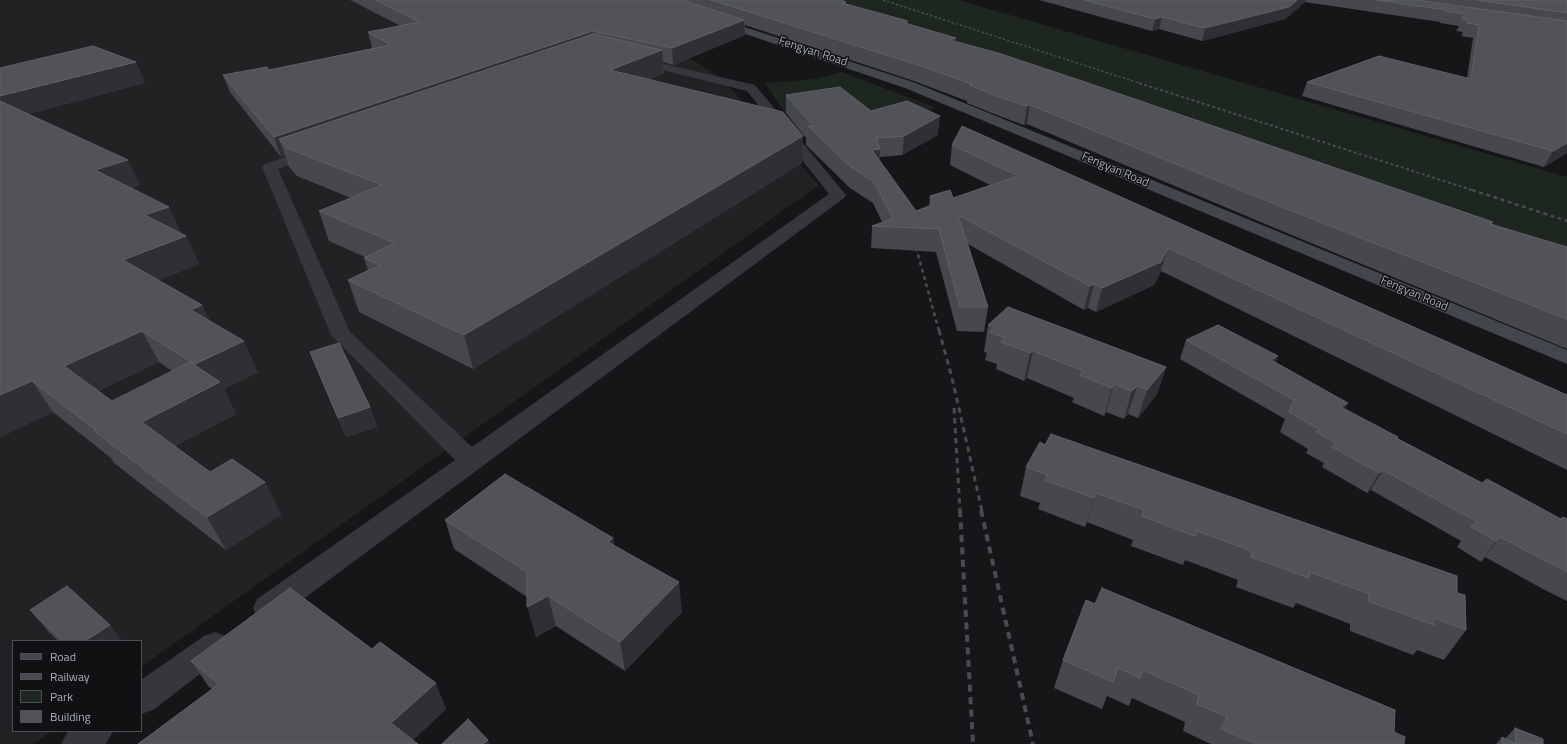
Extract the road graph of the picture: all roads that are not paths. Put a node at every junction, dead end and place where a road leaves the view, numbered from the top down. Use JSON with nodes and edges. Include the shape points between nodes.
{"nodes":[{"id":1,"x":700,"y":15,"type":"edge"},
{"id":2,"x":618,"y":56,"type":"edge"},
{"id":3,"x":329,"y":146,"type":"edge"},
{"id":4,"x":1567,"y":358,"type":"edge"},
{"id":5,"x":471,"y":461,"type":"junction"},
{"id":6,"x":142,"y":698,"type":"edge"},
{"id":7,"x":95,"y":732,"type":"edge"},
{"id":8,"x":78,"y":744,"type":"edge"}],
"edges":[{"from":1,"to":4,"type":"street","name":"Fengyan Road","via":[[910,85]]},
{"from":2,"to":5,"type":"street","via":[[751,88],[838,195]]},
{"from":3,"to":5,"type":"street","via":[[270,167],[341,335]]},
{"from":5,"to":6,"type":"street"},
{"from":7,"to":8,"type":"street"}]}
